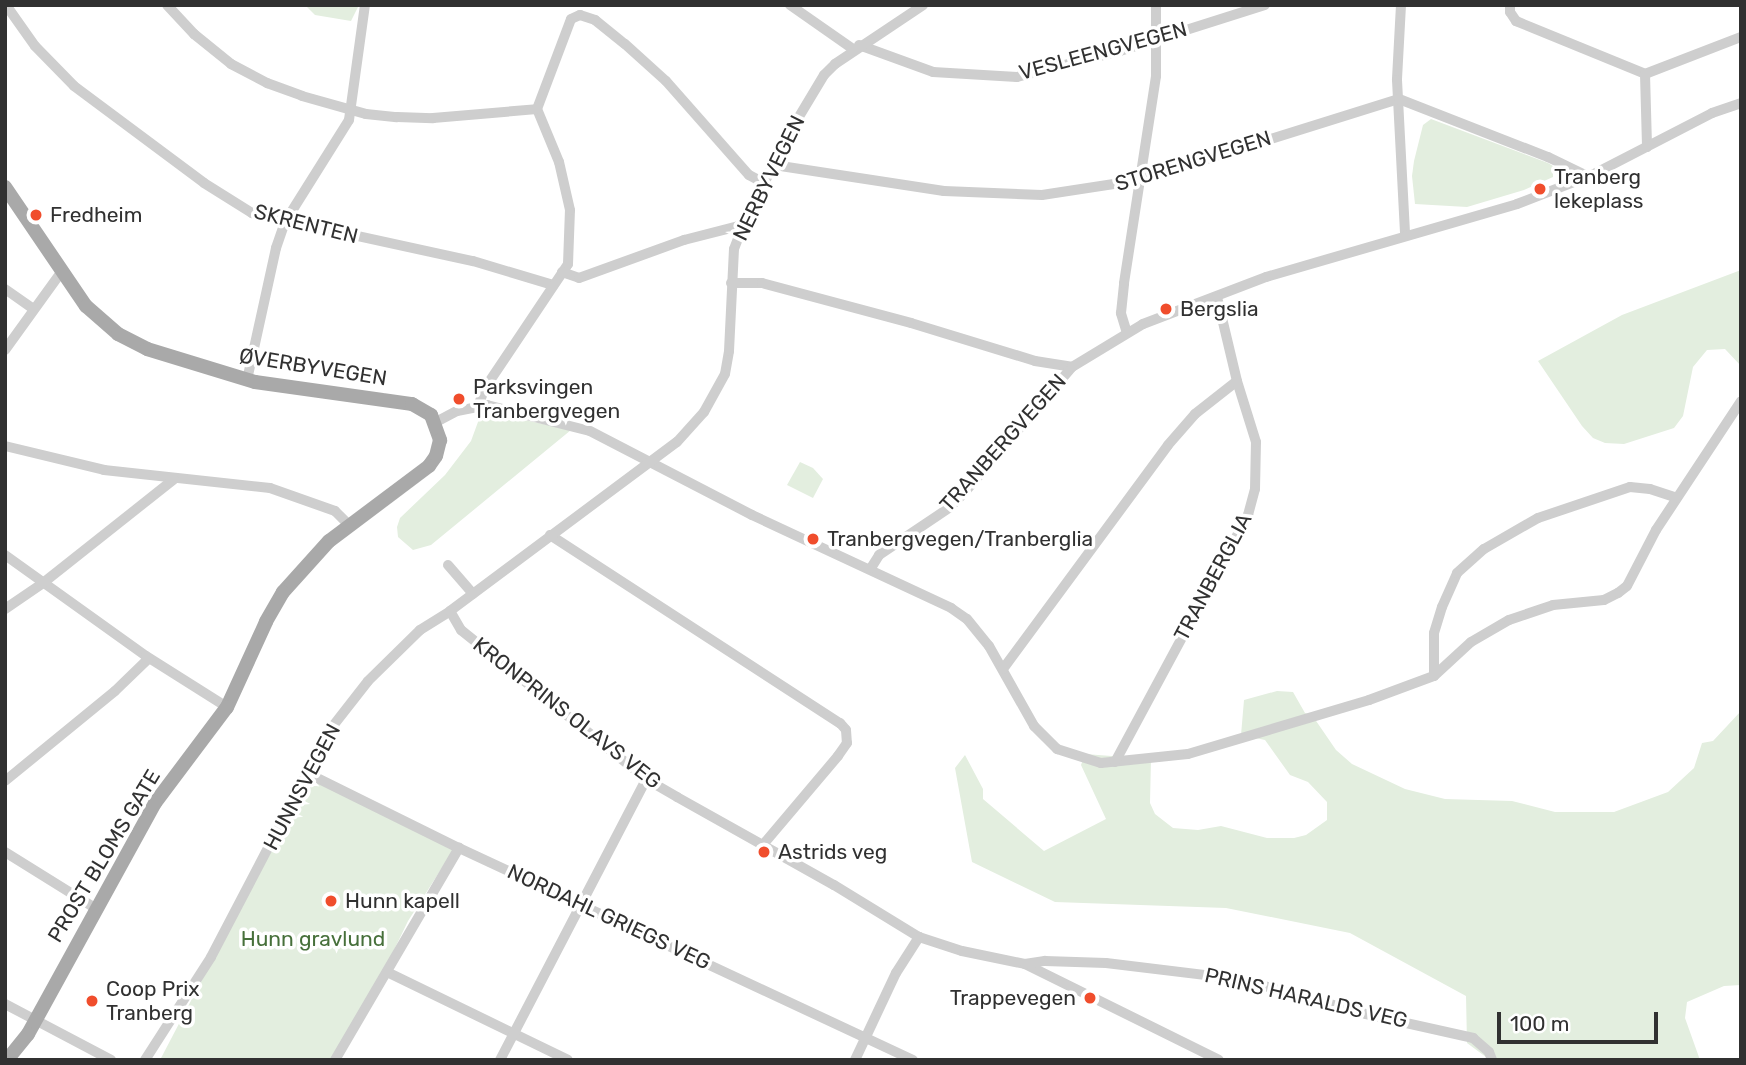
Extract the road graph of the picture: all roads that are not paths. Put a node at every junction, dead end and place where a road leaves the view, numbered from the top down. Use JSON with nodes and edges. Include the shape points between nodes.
{"nodes":[{"id":1,"x":6,"y":5,"type":"edge"},
{"id":2,"x":167,"y":5,"type":"edge"},
{"id":3,"x":365,"y":5,"type":"edge"},
{"id":4,"x":790,"y":5,"type":"edge"},
{"id":5,"x":923,"y":5,"type":"edge"},
{"id":6,"x":1156,"y":5,"type":"edge"},
{"id":7,"x":1265,"y":5,"type":"edge"},
{"id":8,"x":1401,"y":5,"type":"edge"},
{"id":9,"x":1510,"y":5,"type":"edge"},
{"id":10,"x":1741,"y":37,"type":"edge"},
{"id":11,"x":1158,"y":39,"type":"junction"},
{"id":12,"x":856,"y":47,"type":"junction"},
{"id":13,"x":1645,"y":74,"type":"junction"},
{"id":14,"x":1399,"y":99,"type":"junction"},
{"id":15,"x":1741,"y":103,"type":"edge"},
{"id":16,"x":537,"y":109,"type":"junction"},
{"id":17,"x":351,"y":110,"type":"junction"},
{"id":18,"x":1647,"y":146,"type":"junction"},
{"id":19,"x":774,"y":165,"type":"junction"},
{"id":20,"x":1587,"y":176,"type":"junction"},
{"id":21,"x":1140,"y":180,"type":"junction"},
{"id":22,"x":764,"y":183,"type":"junction"},
{"id":23,"x":5,"y":187,"type":"edge"},
{"id":24,"x":285,"y":222,"type":"junction"},
{"id":25,"x":743,"y":225,"type":"junction"},
{"id":26,"x":1405,"y":234,"type":"junction"},
{"id":27,"x":62,"y":271,"type":"junction"},
{"id":28,"x":562,"y":272,"type":"junction"},
{"id":29,"x":731,"y":283,"type":"junction"},
{"id":30,"x":553,"y":285,"type":"junction"},
{"id":31,"x":5,"y":289,"type":"edge"},
{"id":32,"x":1217,"y":297,"type":"junction"},
{"id":33,"x":34,"y":309,"type":"junction"},
{"id":34,"x":1127,"y":333,"type":"junction"},
{"id":35,"x":5,"y":350,"type":"edge"},
{"id":36,"x":1072,"y":367,"type":"junction"},
{"id":37,"x":247,"y":380,"type":"junction"},
{"id":38,"x":1237,"y":381,"type":"junction"},
{"id":39,"x":1741,"y":401,"type":"edge"},
{"id":40,"x":478,"y":406,"type":"junction"},
{"id":41,"x":436,"y":422,"type":"junction"},
{"id":42,"x":5,"y":446,"type":"edge"},
{"id":43,"x":649,"y":463,"type":"junction"},
{"id":44,"x":174,"y":479,"type":"junction"},
{"id":45,"x":1677,"y":498,"type":"junction"},
{"id":46,"x":349,"y":525,"type":"junction"},
{"id":47,"x":550,"y":535,"type":"junction"},
{"id":48,"x":5,"y":555,"type":"edge"},
{"id":49,"x":448,"y":565,"type":"dead end"},
{"id":50,"x":871,"y":568,"type":"junction"},
{"id":51,"x":43,"y":583,"type":"junction"},
{"id":52,"x":472,"y":594,"type":"junction"},
{"id":53,"x":5,"y":609,"type":"edge"},
{"id":54,"x":450,"y":611,"type":"junction"},
{"id":55,"x":149,"y":659,"type":"junction"},
{"id":56,"x":1003,"y":669,"type":"junction"},
{"id":57,"x":1434,"y":676,"type":"junction"},
{"id":58,"x":227,"y":707,"type":"junction"},
{"id":59,"x":1115,"y":762,"type":"junction"},
{"id":60,"x":305,"y":772,"type":"junction"},
{"id":61,"x":646,"y":779,"type":"junction"},
{"id":62,"x":5,"y":782,"type":"edge"},
{"id":63,"x":762,"y":846,"type":"junction"},
{"id":64,"x":459,"y":848,"type":"junction"},
{"id":65,"x":5,"y":852,"type":"edge"},
{"id":66,"x":581,"y":904,"type":"junction"},
{"id":67,"x":95,"y":908,"type":"junction"},
{"id":68,"x":919,"y":937,"type":"junction"},
{"id":69,"x":1025,"y":964,"type":"junction"},
{"id":70,"x":387,"y":972,"type":"junction"},
{"id":71,"x":5,"y":1004,"type":"edge"},
{"id":72,"x":35,"y":1020,"type":"junction"},
{"id":73,"x":515,"y":1032,"type":"junction"},
{"id":74,"x":864,"y":1037,"type":"junction"},
{"id":75,"x":7,"y":1060,"type":"edge"},
{"id":76,"x":111,"y":1060,"type":"edge"},
{"id":77,"x":145,"y":1060,"type":"edge"},
{"id":78,"x":335,"y":1060,"type":"edge"},
{"id":79,"x":500,"y":1060,"type":"edge"},
{"id":80,"x":568,"y":1060,"type":"edge"},
{"id":81,"x":855,"y":1060,"type":"edge"},
{"id":82,"x":913,"y":1060,"type":"edge"},
{"id":83,"x":1219,"y":1060,"type":"edge"},
{"id":84,"x":1492,"y":1060,"type":"edge"}],
"edges":[{"from":1,"to":24,"type":"street","name":"SKRENTEN","via":[[52,66],[108,113],[231,202]]},
{"from":2,"to":17,"type":"street","via":[[231,64],[267,83]]},
{"from":3,"to":17,"type":"street"},
{"from":4,"to":12,"type":"street","name":"VESLEENGVEGEN"},
{"from":5,"to":12,"type":"street","name":"NERBYVEGEN"},
{"from":6,"to":11,"type":"street"},
{"from":7,"to":11,"type":"street","name":"VESLEENGVEGEN"},
{"from":8,"to":14,"type":"street"},
{"from":9,"to":13,"type":"street","via":[[1516,21]]},
{"from":10,"to":13,"type":"street"},
{"from":11,"to":12,"type":"street","name":"VESLEENGVEGEN","via":[[1017,77],[933,72]]},
{"from":11,"to":21,"type":"street"},
{"from":12,"to":19,"type":"street","name":"NERBYVEGEN","via":[[824,75]]},
{"from":13,"to":18,"type":"street"},
{"from":14,"to":20,"type":"street"},
{"from":14,"to":21,"type":"street","name":"STORENGVEGEN"},
{"from":14,"to":26,"type":"street"},
{"from":15,"to":18,"type":"street","name":"TRANBERGVEGEN"},
{"from":16,"to":17,"type":"street","via":[[433,118]]},
{"from":16,"to":22,"type":"street","via":[[571,19],[580,15],[600,24],[666,81],[744,177]]},
{"from":16,"to":28,"type":"street","via":[[559,162],[570,210],[568,264]]},
{"from":17,"to":24,"type":"street"},
{"from":18,"to":20,"type":"street","name":"TRANBERGVEGEN"},
{"from":19,"to":21,"type":"street","name":"STORENGVEGEN","via":[[989,195],[1042,195]]},
{"from":19,"to":22,"type":"street","name":"NERBYVEGEN"},
{"from":20,"to":26,"type":"street","name":"TRANBERGVEGEN","via":[[1517,204]]},
{"from":21,"to":34,"type":"street","via":[[1122,304]]},
{"from":22,"to":25,"type":"street","name":"NERBYVEGEN"},
{"from":23,"to":27,"type":"main road","name":"ØVERBYVEGEN"},
{"from":24,"to":30,"type":"street","name":"SKRENTEN","via":[[473,261]]},
{"from":24,"to":37,"type":"street"},
{"from":25,"to":28,"type":"street","via":[[684,240],[579,278]]},
{"from":25,"to":29,"type":"street","name":"NERBYVEGEN","via":[[734,249]]},
{"from":26,"to":32,"type":"street","name":"TRANBERGVEGEN"},
{"from":27,"to":33,"type":"street"},
{"from":27,"to":37,"type":"main road","name":"ØVERBYVEGEN","via":[[86,306],[118,334],[147,349]]},
{"from":28,"to":30,"type":"street"},
{"from":29,"to":36,"type":"street","via":[[770,285],[1035,362]]},
{"from":29,"to":43,"type":"street","name":"NERBYVEGEN","via":[[729,351],[718,391],[677,442]]},
{"from":30,"to":40,"type":"street","via":[[485,388]]},
{"from":31,"to":33,"type":"street"},
{"from":32,"to":34,"type":"street","name":"TRANBERGVEGEN","via":[[1175,310]]},
{"from":32,"to":38,"type":"street","name":"TRANBERGLIA"},
{"from":33,"to":35,"type":"street"},
{"from":34,"to":36,"type":"street","name":"TRANBERGVEGEN"},
{"from":36,"to":50,"type":"street","name":"TRANBERGVEGEN","via":[[950,508],[879,555]]},
{"from":37,"to":41,"type":"main road","name":"ØVERBYVEGEN","via":[[412,404]]},
{"from":38,"to":56,"type":"street","via":[[1195,414],[1168,446]]},
{"from":38,"to":59,"type":"street","name":"TRANBERGLIA","via":[[1250,416],[1258,464],[1248,515]]},
{"from":39,"to":45,"type":"street"},
{"from":40,"to":41,"type":"street"},
{"from":40,"to":43,"type":"street","via":[[494,405],[590,430]]},
{"from":41,"to":46,"type":"main road","name":"PROST BLOMS GATE","via":[[440,440],[433,461]]},
{"from":42,"to":44,"type":"street","via":[[104,470]]},
{"from":43,"to":47,"type":"street","name":"HUNNSVEGEN"},
{"from":43,"to":50,"type":"street"},
{"from":44,"to":46,"type":"street","via":[[295,494],[335,511]]},
{"from":44,"to":51,"type":"street"},
{"from":45,"to":57,"type":"street","via":[[1627,586],[1618,593],[1604,600],[1553,605],[1509,620],[1471,642]]},
{"from":45,"to":57,"type":"street","via":[[1630,487],[1538,518],[1484,549],[1457,573],[1442,607],[1434,633]]},
{"from":46,"to":58,"type":"main road","name":"PROST BLOMS GATE","via":[[312,557],[283,592]]},
{"from":47,"to":52,"type":"street","name":"HUNNSVEGEN"},
{"from":47,"to":63,"type":"street","via":[[846,730],[847,743],[838,756]]},
{"from":48,"to":51,"type":"street"},
{"from":49,"to":52,"type":"street"},
{"from":50,"to":56,"type":"street","via":[[967,619]]},
{"from":51,"to":53,"type":"street"},
{"from":51,"to":55,"type":"street"},
{"from":52,"to":54,"type":"street","name":"HUNNSVEGEN"},
{"from":54,"to":60,"type":"street","name":"HUNNSVEGEN","via":[[421,630],[368,681],[329,731]]},
{"from":54,"to":61,"type":"street","name":"KRONPRINS OLAVS VEG","via":[[461,630]]},
{"from":55,"to":58,"type":"street"},
{"from":55,"to":62,"type":"street"},
{"from":56,"to":59,"type":"street","via":[[1034,726],[1058,749],[1101,763]]},
{"from":57,"to":59,"type":"street","via":[[1360,704],[1188,754]]},
{"from":58,"to":67,"type":"main road","name":"PROST BLOMS GATE","via":[[155,803]]},
{"from":60,"to":64,"type":"street","name":"NORDAHL GRIEGS VEG"},
{"from":60,"to":77,"type":"street","name":"HUNNSVEGEN","via":[[211,957]]},
{"from":61,"to":63,"type":"street","name":"KRONPRINS OLAVS VEG"},
{"from":61,"to":66,"type":"street"},
{"from":63,"to":68,"type":"street","name":"KRONPRINS OLAVS VEG"},
{"from":64,"to":66,"type":"street","name":"NORDAHL GRIEGS VEG"},
{"from":64,"to":70,"type":"street"},
{"from":65,"to":67,"type":"street"},
{"from":66,"to":73,"type":"street"},
{"from":66,"to":74,"type":"street","name":"NORDAHL GRIEGS VEG"},
{"from":67,"to":72,"type":"main road","name":"PROST BLOMS GATE"},
{"from":68,"to":69,"type":"street","name":"KRONPRINS OLAVS VEG"},
{"from":68,"to":74,"type":"street"},
{"from":69,"to":83,"type":"street","name":"KRONPRINS OLAVS VEG"},
{"from":69,"to":84,"type":"street","name":"PRINS HARALDS VEG","via":[[1106,964],[1239,979],[1473,1038]]},
{"from":70,"to":73,"type":"street"},
{"from":70,"to":78,"type":"street"},
{"from":71,"to":72,"type":"street"},
{"from":72,"to":75,"type":"main road","name":"PROST BLOMS GATE"},
{"from":72,"to":76,"type":"street"},
{"from":73,"to":79,"type":"street"},
{"from":73,"to":80,"type":"street"},
{"from":74,"to":81,"type":"street"},
{"from":74,"to":82,"type":"street","name":"NORDAHL GRIEGS VEG"}]}
